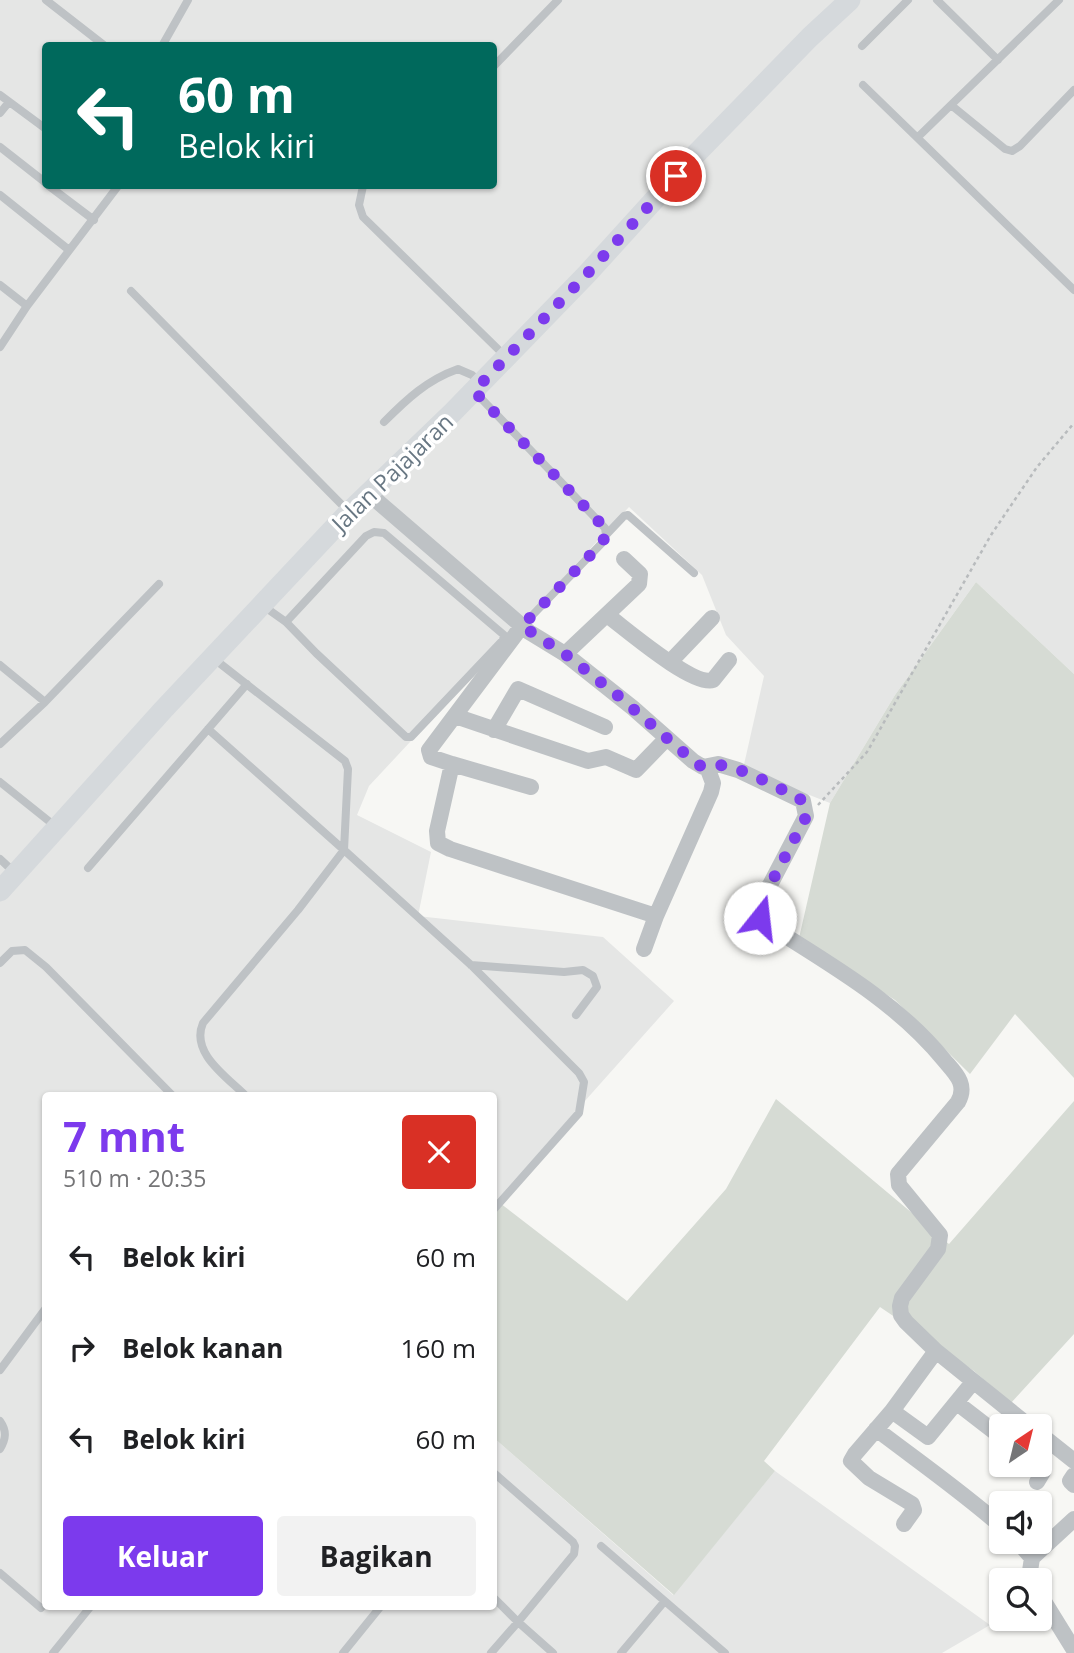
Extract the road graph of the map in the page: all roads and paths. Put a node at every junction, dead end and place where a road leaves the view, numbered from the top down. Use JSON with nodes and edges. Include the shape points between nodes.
{"nodes":[{"id":1,"x":46,"y":0,"type":"edge"},
{"id":2,"x":188,"y":0,"type":"edge"},
{"id":3,"x":558,"y":0,"type":"edge"},
{"id":4,"x":850,"y":0,"type":"edge"},
{"id":5,"x":908,"y":0,"type":"edge"},
{"id":6,"x":937,"y":0,"type":"edge"},
{"id":7,"x":1059,"y":0,"type":"edge"},
{"id":8,"x":100,"y":42,"type":"edge"},
{"id":9,"x":164,"y":42,"type":"edge"},
{"id":10,"x":862,"y":46,"type":"dead end"},
{"id":11,"x":998,"y":60,"type":"junction"},
{"id":12,"x":497,"y":63,"type":"edge"},
{"id":13,"x":863,"y":85,"type":"dead end"},
{"id":14,"x":1074,"y":90,"type":"edge"},
{"id":15,"x":0,"y":95,"type":"edge"},
{"id":16,"x":9,"y":102,"type":"junction"},
{"id":17,"x":951,"y":105,"type":"junction"},
{"id":18,"x":0,"y":113,"type":"edge"},
{"id":19,"x":42,"y":126,"type":"edge"},
{"id":20,"x":918,"y":137,"type":"junction"},
{"id":21,"x":0,"y":147,"type":"edge"},
{"id":22,"x":42,"y":180,"type":"edge"},
{"id":23,"x":53,"y":189,"type":"edge"},
{"id":24,"x":116,"y":189,"type":"edge"},
{"id":25,"x":362,"y":189,"type":"edge"},
{"id":26,"x":0,"y":195,"type":"edge"},
{"id":27,"x":93,"y":220,"type":"junction"},
{"id":28,"x":69,"y":250,"type":"junction"},
{"id":29,"x":0,"y":285,"type":"edge"},
{"id":30,"x":1074,"y":290,"type":"edge"},
{"id":31,"x":131,"y":291,"type":"dead end"},
{"id":32,"x":27,"y":306,"type":"junction"},
{"id":33,"x":0,"y":347,"type":"edge"},
{"id":34,"x":506,"y":357,"type":"junction"},
{"id":35,"x":477,"y":387,"type":"junction"},
{"id":36,"x":384,"y":422,"type":"dead end"},
{"id":37,"x":1074,"y":423,"type":"edge"},
{"id":38,"x":369,"y":494,"type":"junction"},
{"id":39,"x":349,"y":512,"type":"junction"},
{"id":40,"x":606,"y":535,"type":"junction"},
{"id":41,"x":624,"y":559,"type":"dead end"},
{"id":42,"x":694,"y":573,"type":"dead end"},
{"id":43,"x":159,"y":584,"type":"dead end"},
{"id":44,"x":261,"y":604,"type":"junction"},
{"id":45,"x":607,"y":615,"type":"junction"},
{"id":46,"x":712,"y":618,"type":"dead end"},
{"id":47,"x":285,"y":622,"type":"junction"},
{"id":48,"x":522,"y":626,"type":"junction"},
{"id":49,"x":565,"y":654,"type":"junction"},
{"id":50,"x":214,"y":658,"type":"junction"},
{"id":51,"x":729,"y":660,"type":"dead end"},
{"id":52,"x":670,"y":662,"type":"junction"},
{"id":53,"x":0,"y":665,"type":"edge"},
{"id":54,"x":247,"y":684,"type":"junction"},
{"id":55,"x":45,"y":702,"type":"junction"},
{"id":56,"x":456,"y":716,"type":"junction"},
{"id":57,"x":605,"y":727,"type":"dead end"},
{"id":58,"x":208,"y":729,"type":"junction"},
{"id":59,"x":494,"y":730,"type":"junction"},
{"id":60,"x":666,"y":738,"type":"junction"},
{"id":61,"x":0,"y":744,"type":"edge"},
{"id":62,"x":452,"y":764,"type":"junction"},
{"id":63,"x":707,"y":767,"type":"junction"},
{"id":64,"x":0,"y":782,"type":"edge"},
{"id":65,"x":531,"y":788,"type":"dead end"},
{"id":66,"x":806,"y":817,"type":"junction"},
{"id":67,"x":57,"y":827,"type":"junction"},
{"id":68,"x":344,"y":850,"type":"junction"},
{"id":69,"x":8,"y":866,"type":"edge"},
{"id":70,"x":88,"y":868,"type":"dead end"},
{"id":71,"x":0,"y":891,"type":"edge"},
{"id":72,"x":656,"y":916,"type":"junction"},
{"id":73,"x":644,"y":950,"type":"dead end"},
{"id":74,"x":0,"y":964,"type":"edge"},
{"id":75,"x":471,"y":965,"type":"junction"},
{"id":76,"x":576,"y":1015,"type":"dead end"},
{"id":77,"x":169,"y":1092,"type":"edge"},
{"id":78,"x":242,"y":1092,"type":"edge"},
{"id":79,"x":497,"y":1206,"type":"edge"},
{"id":80,"x":42,"y":1313,"type":"edge"},
{"id":81,"x":936,"y":1351,"type":"junction"},
{"id":82,"x":0,"y":1370,"type":"edge"},
{"id":83,"x":973,"y":1382,"type":"junction"},
{"id":84,"x":957,"y":1403,"type":"junction"},
{"id":85,"x":892,"y":1411,"type":"junction"},
{"id":86,"x":1014,"y":1414,"type":"edge"},
{"id":87,"x":0,"y":1421,"type":"edge"},
{"id":88,"x":989,"y":1428,"type":"edge"},
{"id":89,"x":876,"y":1429,"type":"junction"},
{"id":90,"x":1052,"y":1444,"type":"edge"},
{"id":91,"x":0,"y":1449,"type":"edge"},
{"id":92,"x":1074,"y":1461,"type":"edge"},
{"id":93,"x":1074,"y":1475,"type":"edge"},
{"id":94,"x":497,"y":1476,"type":"edge"},
{"id":95,"x":1040,"y":1477,"type":"edge"},
{"id":96,"x":1037,"y":1482,"type":"dead end"},
{"id":97,"x":1074,"y":1485,"type":"edge"},
{"id":98,"x":989,"y":1516,"type":"edge"},
{"id":99,"x":1074,"y":1518,"type":"edge"},
{"id":100,"x":904,"y":1524,"type":"dead end"},
{"id":101,"x":601,"y":1546,"type":"dead end"},
{"id":102,"x":1028,"y":1554,"type":"edge"},
{"id":103,"x":1032,"y":1558,"type":"junction"},
{"id":104,"x":1030,"y":1568,"type":"edge"},
{"id":105,"x":0,"y":1573,"type":"edge"},
{"id":106,"x":497,"y":1601,"type":"edge"},
{"id":107,"x":664,"y":1602,"type":"junction"},
{"id":108,"x":41,"y":1608,"type":"dead end"},
{"id":109,"x":88,"y":1610,"type":"edge"},
{"id":110,"x":378,"y":1610,"type":"edge"},
{"id":111,"x":1052,"y":1614,"type":"edge"},
{"id":112,"x":518,"y":1622,"type":"junction"},
{"id":113,"x":1074,"y":1650,"type":"edge"},
{"id":114,"x":53,"y":1653,"type":"edge"},
{"id":115,"x":343,"y":1653,"type":"edge"},
{"id":116,"x":491,"y":1653,"type":"edge"},
{"id":117,"x":554,"y":1653,"type":"edge"},
{"id":118,"x":621,"y":1653,"type":"edge"},
{"id":119,"x":725,"y":1653,"type":"edge"}],
"edges":[{"from":1,"to":8,"type":"lane"},
{"from":2,"to":9,"type":"lane"},
{"from":3,"to":12,"type":"lane"},
{"from":4,"to":34,"type":"main road","name":"Jalan Pajajaran","via":[[694,156]]},
{"from":5,"to":10,"type":"lane"},
{"from":6,"to":11,"type":"lane"},
{"from":7,"to":11,"type":"lane"},
{"from":11,"to":17,"type":"lane"},
{"from":13,"to":20,"type":"lane"},
{"from":14,"to":17,"type":"lane","via":[[1010,151]]},
{"from":15,"to":16,"type":"lane"},
{"from":16,"to":18,"type":"lane"},
{"from":16,"to":19,"type":"lane"},
{"from":17,"to":20,"type":"lane"},
{"from":20,"to":30,"type":"lane"},
{"from":21,"to":22,"type":"lane"},
{"from":23,"to":27,"type":"lane"},
{"from":24,"to":27,"type":"lane"},
{"from":25,"to":34,"type":"lane","via":[[359,205],[363,217]]},
{"from":26,"to":28,"type":"lane"},
{"from":27,"to":28,"type":"lane"},
{"from":28,"to":32,"type":"lane"},
{"from":29,"to":32,"type":"lane"},
{"from":31,"to":39,"type":"lane"},
{"from":32,"to":33,"type":"lane"},
{"from":34,"to":35,"type":"main road","name":"Jalan Pajajaran"},
{"from":35,"to":36,"type":"lane","via":[[472,375],[458,369],[437,377]]},
{"from":35,"to":38,"type":"main road","name":"Jalan Pajajaran"},
{"from":35,"to":40,"type":"lane","via":[[605,528]]},
{"from":37,"to":66,"type":"path","via":[[1037,467],[991,535],[867,752]]},
{"from":38,"to":39,"type":"main road","name":"Jalan Pajajaran"},
{"from":38,"to":48,"type":"street"},
{"from":39,"to":44,"type":"main road","name":"Jalan Pajajaran"},
{"from":40,"to":42,"type":"lane","via":[[628,515]]},
{"from":40,"to":48,"type":"lane"},
{"from":41,"to":45,"type":"street","via":[[641,579]]},
{"from":43,"to":55,"type":"lane"},
{"from":44,"to":47,"type":"lane"},
{"from":44,"to":50,"type":"main road","name":"Jalan Pajajaran"},
{"from":45,"to":49,"type":"street"},
{"from":45,"to":52,"type":"street"},
{"from":46,"to":52,"type":"street"},
{"from":47,"to":47,"type":"lane","via":[[406,737],[411,737],[504,635],[384,533],[374,532]]},
{"from":48,"to":49,"type":"street"},
{"from":48,"to":56,"type":"street"},
{"from":49,"to":60,"type":"street"},
{"from":50,"to":54,"type":"lane"},
{"from":50,"to":67,"type":"main road","name":"Jalan Pajajaran"},
{"from":51,"to":52,"type":"street","via":[[710,682],[699,681]]},
{"from":53,"to":55,"type":"lane"},
{"from":54,"to":58,"type":"lane"},
{"from":54,"to":68,"type":"lane","via":[[345,761]]},
{"from":55,"to":61,"type":"lane"},
{"from":56,"to":59,"type":"street"},
{"from":56,"to":62,"type":"street","via":[[429,750],[431,757]]},
{"from":57,"to":59,"type":"street","via":[[518,689]]},
{"from":58,"to":68,"type":"lane"},
{"from":58,"to":70,"type":"lane"},
{"from":59,"to":60,"type":"street","via":[[592,762],[606,757],[636,769]]},
{"from":60,"to":63,"type":"street","via":[[698,765]]},
{"from":62,"to":65,"type":"street"},
{"from":62,"to":72,"type":"street","via":[[436,837],[441,845]]},
{"from":63,"to":66,"type":"street","via":[[719,764],[738,770],[800,799]]},
{"from":63,"to":72,"type":"street","via":[[711,792]]},
{"from":64,"to":67,"type":"lane"},
{"from":66,"to":81,"type":"street","via":[[760,904],[760,918],[899,1013],[922,1033],[961,1082],[958,1102],[898,1174],[899,1185],[940,1235],[938,1249],[900,1306],[906,1322]]},
{"from":67,"to":69,"type":"main road","name":"Jalan Pajajaran"},
{"from":68,"to":75,"type":"lane"},
{"from":68,"to":78,"type":"lane","via":[[203,1023],[201,1049]]},
{"from":69,"to":71,"type":"main road","name":"Jalan Pajajaran"},
{"from":72,"to":73,"type":"street"},
{"from":74,"to":77,"type":"lane","via":[[12,951],[25,950]]},
{"from":75,"to":76,"type":"lane","via":[[583,970],[593,976],[597,987]]},
{"from":75,"to":79,"type":"lane","via":[[584,1082],[579,1113]]},
{"from":80,"to":82,"type":"lane"},
{"from":81,"to":83,"type":"street"},
{"from":81,"to":85,"type":"street"},
{"from":83,"to":84,"type":"street"},
{"from":83,"to":86,"type":"street"},
{"from":84,"to":85,"type":"street","via":[[928,1437]]},
{"from":84,"to":88,"type":"street"},
{"from":85,"to":89,"type":"street"},
{"from":87,"to":91,"type":"lane","via":[[5,1430]]},
{"from":89,"to":98,"type":"street"},
{"from":89,"to":100,"type":"street","via":[[851,1461],[869,1478],[912,1504],[914,1510]]},
{"from":90,"to":92,"type":"street"},
{"from":93,"to":97,"type":"street","via":[[1070,1481]]},
{"from":94,"to":112,"type":"lane","via":[[575,1546],[574,1554]]},
{"from":95,"to":96,"type":"street"},
{"from":99,"to":103,"type":"street"},
{"from":101,"to":107,"type":"lane"},
{"from":102,"to":103,"type":"street"},
{"from":103,"to":104,"type":"street"},
{"from":105,"to":108,"type":"lane"},
{"from":106,"to":112,"type":"lane"},
{"from":107,"to":118,"type":"lane"},
{"from":107,"to":119,"type":"lane"},
{"from":109,"to":114,"type":"lane"},
{"from":110,"to":115,"type":"lane"},
{"from":111,"to":113,"type":"street"},
{"from":112,"to":116,"type":"lane"},
{"from":112,"to":117,"type":"lane"}]}
